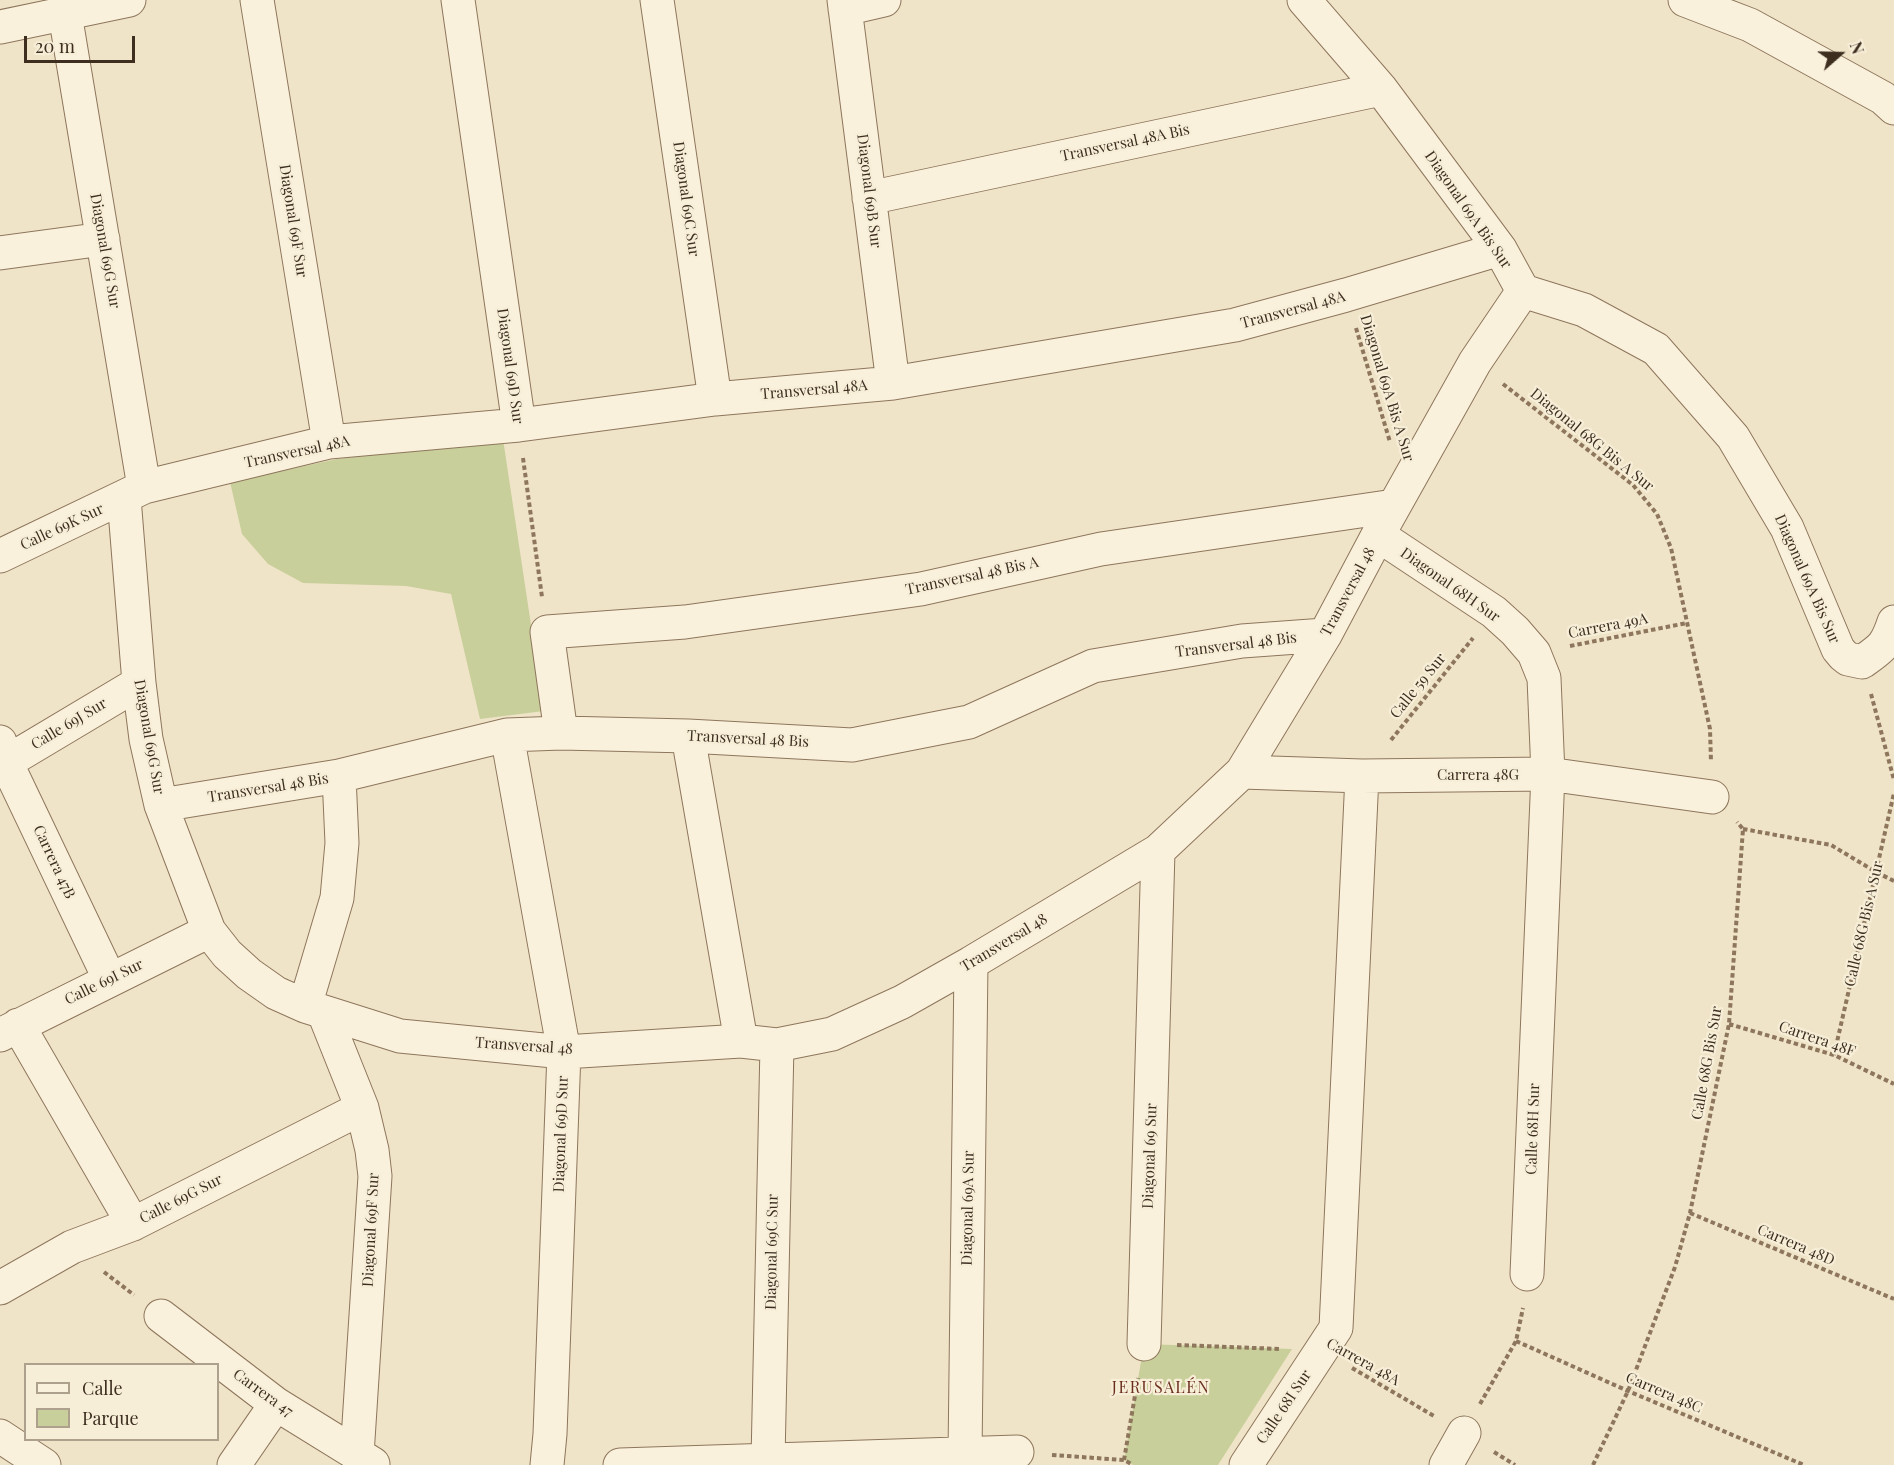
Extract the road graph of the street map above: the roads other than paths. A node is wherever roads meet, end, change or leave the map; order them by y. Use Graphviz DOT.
graph roads {
  1 [pos="129,0"];
  2 [pos="257,0"];
  3 [pos="458,0"];
  4 [pos="657,0"];
  5 [pos="884,0"];
  6 [pos="1304,0"];
  7 [pos="1685,0"];
  8 [pos="844,4"];
  9 [pos="1752,12"];
  10 [pos="65,14"];
  11 [pos="0,27"];
  12 [pos="1381,89"];
  13 [pos="1894,108"];
  14 [pos="870,198"];
  15 [pos="102,239"];
  16 [pos="1500,249"];
  17 [pos="0,253"];
  18 [pos="1523,291"];
  19 [pos="893,383"];
  20 [pos="715,399"];
  21 [pos="519,425"];
  22 [pos="329,442"];
  23 [pos="134,492"];
  24 [pos="1399,497"];
  25 [pos="1378,535"];
  26 [pos="0,556"];
  27 [pos="1894,622"];
  28 [pos="1325,635"];
  29 [pos="139,683"];
  30 [pos="561,733"];
  31 [pos="507,735"];
  32 [pos="688,736"];
  33 [pos="2,757"];
  34 [pos="1242,772"];
  35 [pos="1548,774"];
  36 [pos="339,776"];
  37 [pos="1362,776"];
  38 [pos="1712,797"];
  39 [pos="161,805"];
  40 [pos="1158,850"];
  41 [pos="209,931"];
  42 [pos="971,963"];
  43 [pos="110,980"];
  44 [pos="314,1009"];
  45 [pos="9,1030"];
  46 [pos="741,1041"];
  47 [pos="777,1045"];
  48 [pos="564,1052"];
  49 [pos="362,1108"];
  50 [pos="133,1224"];
  51 [pos="1527,1274"];
  52 [pos="0,1288"];
  53 [pos="160,1316"];
  54 [pos="1144,1344"];
  55 [pos="276,1404"];
  56 [pos="1464,1433"];
  57 [pos="0,1436"];
  58 [pos="965,1454"];
  59 [pos="1013,1459"];
  60 [pos="365,1460"];
  61 [pos="768,1460"];
  62 [pos="44,1465"];
  63 [pos="234,1465"];
  64 [pos="547,1465"];
  65 [pos="620,1465"];
  66 [pos="1246,1465"];
  67 [pos="1446,1465"];
  1 -- 10 [label="street"];
  2 -- 22 [label="street, Diagonal 69F Sur"];
  3 -- 21 [label="street, Diagonal 69D Sur"];
  4 -- 20 [label="street, Diagonal 69C Sur"];
  5 -- 8 [label="street"];
  6 -- 12 [label="street, Diagonal 69A Bis Sur"];
  7 -- 9 [label="street"];
  8 -- 14 [label="street, Diagonal 69B Sur"];
  9 -- 13 [label="street"];
  10 -- 11 [label="street"];
  10 -- 15 [label="street, Diagonal 69G Sur"];
  12 -- 14 [label="street, Transversal 48A Bis"];
  12 -- 16 [label="street, Diagonal 69A Bis Sur"];
  14 -- 19 [label="street, Diagonal 69B Sur"];
  15 -- 17 [label="street"];
  15 -- 23 [label="street, Diagonal 69G Sur"];
  16 -- 18 [label="street, Diagonal 69A Bis Sur"];
  16 -- 19 [label="street, Transversal 48A"];
  18 -- 24 [label="street, Transversal 48"];
  18 -- 27 [label="street, Diagonal 69A Bis Sur"];
  19 -- 20 [label="street, Transversal 48A"];
  20 -- 21 [label="street, Transversal 48A"];
  21 -- 22 [label="street, Transversal 48A"];
  22 -- 23 [label="street, Transversal 48A"];
  23 -- 26 [label="street, Calle 69K Sur"];
  23 -- 29 [label="street, Diagonal 69G Sur"];
  24 -- 25 [label="street, Transversal 48"];
  24 -- 30 [label="street, Transversal 48 Bis A"];
  25 -- 28 [label="street, Transversal 48"];
  25 -- 35 [label="street, Diagonal 68H Sur"];
  28 -- 32 [label="street, Transversal 48 Bis"];
  28 -- 34 [label="street, Transversal 48"];
  29 -- 33 [label="street, Calle 69J Sur"];
  29 -- 39 [label="street, Diagonal 69G Sur"];
  30 -- 31 [label="street, Transversal 48 Bis"];
  30 -- 32 [label="street, Transversal 48 Bis"];
  31 -- 36 [label="street, Transversal 48 Bis"];
  31 -- 48 [label="street, Diagonal 69D Sur"];
  32 -- 46 [label="street"];
  33 -- 43 [label="street, Carrera 47B"];
  34 -- 37 [label="street, Carrera 48G"];
  34 -- 40 [label="street, Transversal 48"];
  35 -- 37 [label="street, Carrera 48G"];
  35 -- 38 [label="street, Carrera 48G"];
  35 -- 51 [label="street, Calle 68H Sur"];
  36 -- 39 [label="street, Transversal 48 Bis"];
  36 -- 44 [label="street"];
  37 -- 66 [label="street, Calle 68I Sur"];
  39 -- 41 [label="street, Diagonal 69G Sur"];
  40 -- 42 [label="street, Transversal 48"];
  40 -- 54 [label="street, Diagonal 69 Sur"];
  41 -- 43 [label="street, Calle 69I Sur"];
  41 -- 44 [label="street, Transversal 48"];
  42 -- 47 [label="street, Transversal 48"];
  42 -- 58 [label="street, Diagonal 69A Sur"];
  43 -- 45 [label="street, Calle 69I Sur"];
  44 -- 48 [label="street, Transversal 48"];
  44 -- 49 [label="street, Diagonal 69F Sur"];
  45 -- 50 [label="street"];
  46 -- 47 [label="street, Transversal 48"];
  46 -- 48 [label="street, Transversal 48"];
  47 -- 61 [label="street, Diagonal 69C Sur"];
  48 -- 64 [label="street, Diagonal 69D Sur"];
  49 -- 50 [label="street, Calle 69G Sur"];
  49 -- 60 [label="street, Diagonal 69F Sur"];
  50 -- 52 [label="street, Calle 69G Sur"];
  53 -- 55 [label="street, Carrera 47"];
  55 -- 60 [label="street, Carrera 47"];
  55 -- 63 [label="street"];
  56 -- 67 [label="street"];
  57 -- 62 [label="street"];
  58 -- 59 [label="street"];
  58 -- 61 [label="street"];
  61 -- 65 [label="street"];
}
